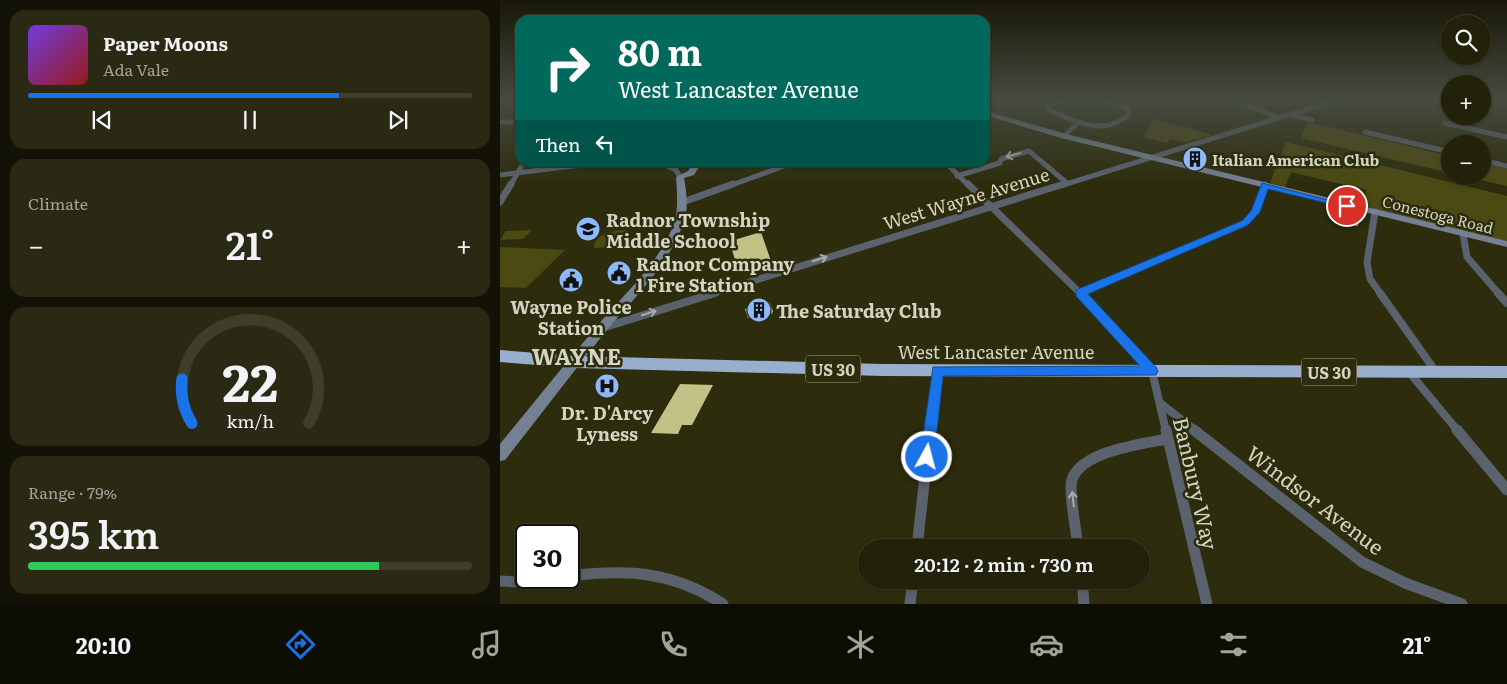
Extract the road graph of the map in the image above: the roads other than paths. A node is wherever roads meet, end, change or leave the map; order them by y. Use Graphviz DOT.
graph roads {
  1 [pos="1034,127"];
  2 [pos="1074,127"];
  3 [pos="1249,127"];
  4 [pos="1464,127"];
  5 [pos="1365,132"];
  6 [pos="1064,136"];
  7 [pos="1507,137"];
  8 [pos="1441,150"];
  9 [pos="1154,157"];
  10 [pos="1491,162"];
  11 [pos="990,166"];
  12 [pos="1507,166"];
  13 [pos="521,167"];
  14 [pos="568,167"];
  15 [pos="669,167"];
  16 [pos="695,167"];
  17 [pos="781,167"];
  18 [pos="949,167"];
  19 [pos="987,167"];
  20 [pos="517,174"];
  21 [pos="500,175"];
  22 [pos="957,176"];
  23 [pos="680,177"];
  24 [pos="1067,183"];
  25 [pos="1265,185"];
  26 [pos="500,202"];
  27 [pos="683,202"];
  28 [pos="989,207"];
  29 [pos="1375,212"];
  30 [pos="1463,234"];
  31 [pos="1507,244"];
  32 [pos="1080,293"];
  33 [pos="1507,302"];
  34 [pos="602,328"];
  35 [pos="500,356"];
  36 [pos="576,362"];
  37 [pos="937,371"];
  38 [pos="1152,371"];
  39 [pos="1409,372"];
  40 [pos="1436,372"];
  41 [pos="1507,372"];
  42 [pos="1160,403"];
  43 [pos="1167,439"];
  44 [pos="500,455"];
  45 [pos="1507,490"];
  46 [pos="918,539"];
  47 [pos="1077,539"];
  48 [pos="580,575"];
  49 [pos="500,581"];
  50 [pos="515,582"];
  51 [pos="912,589"];
  52 [pos="1083,589"];
  53 [pos="723,604"];
  54 [pos="910,604"];
  55 [pos="1084,604"];
  56 [pos="1207,604"];
  57 [pos="1462,604"];
  1 -- 6 [label="main road, Conestoga Road"];
  2 -- 6 [label="street"];
  3 -- 9 [label="street, West Wayne Avenue"];
  4 -- 7 [label="street"];
  5 -- 8 [label="street"];
  6 -- 9 [label="main road, Conestoga Road"];
  9 -- 24 [label="street, West Wayne Avenue"];
  9 -- 25 [label="main road, Conestoga Road"];
  10 -- 12 [label="street"];
  24 -- 11 [label="street, one-way"];
  13 -- 20 [label="street"];
  14 -- 20 [label="street"];
  15 -- 23 [label="street"];
  16 -- 23 [label="main road"];
  17 -- 27 [label="street"];
  18 -- 22 [label="street"];
  19 -- 22 [label="street, one-way"];
  20 -- 21 [label="street"];
  20 -- 26 [label="street"];
  22 -- 28 [label="street"];
  23 -- 27 [label="main road"];
  24 -- 28 [label="street, West Wayne Avenue"];
  25 -- 29 [label="main road, Conestoga Road"];
  25 -- 32 [label="street"];
  27 -- 34 [label="main road"];
  28 -- 32 [label="street"];
  34 -- 28 [label="street, West Wayne Avenue, one-way"];
  29 -- 30 [label="main road, Conestoga Road"];
  29 -- 40 [label="street"];
  30 -- 31 [label="main road, Conestoga Road"];
  30 -- 33 [label="street"];
  32 -- 38 [label="street"];
  34 -- 36 [label="main road"];
  35 -- 36 [label="highway, US 30"];
  36 -- 37 [label="highway, West Lancaster Avenue / US 30"];
  36 -- 44 [label="main road"];
  37 -- 38 [label="highway, West Lancaster Avenue / US 30"];
  37 -- 46 [label="street"];
  38 -- 39 [label="highway, West Lancaster Avenue / US 30"];
  38 -- 42 [label="street, Banbury Way"];
  39 -- 40 [label="highway, West Lancaster Avenue / US 30"];
  39 -- 45 [label="street"];
  40 -- 41 [label="highway, West Lancaster Avenue / US 30"];
  42 -- 43 [label="street, Banbury Way"];
  42 -- 57 [label="street, Windsor Avenue"];
  47 -- 43 [label="street, one-way"];
  43 -- 56 [label="street, Banbury Way"];
  48 -- 53 [label="street"];
  49 -- 50 [label="street"];
  51 -- 54 [label="street"];
  52 -- 55 [label="street"];
}
